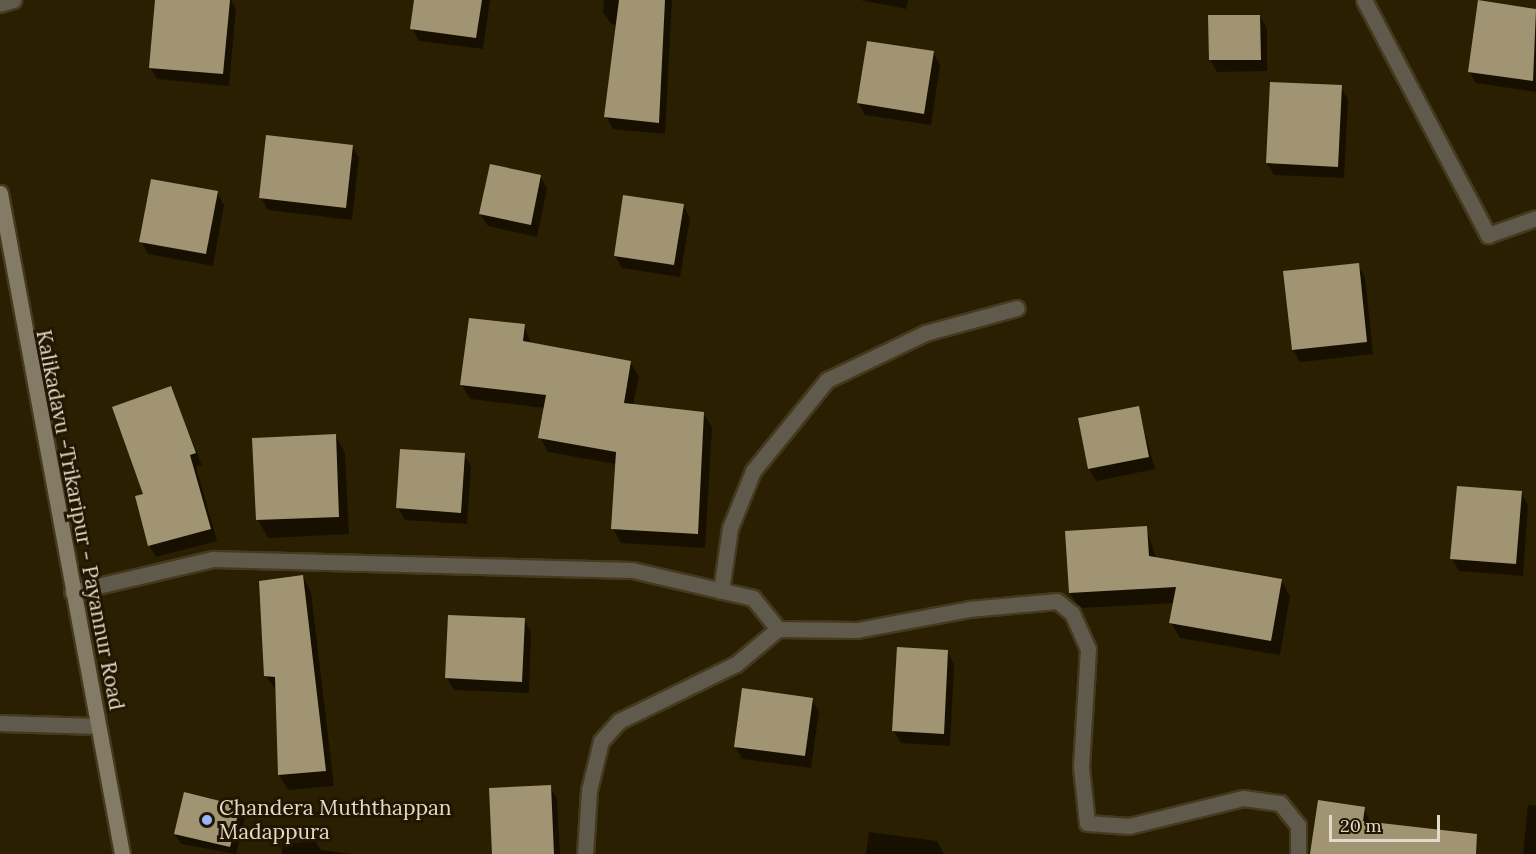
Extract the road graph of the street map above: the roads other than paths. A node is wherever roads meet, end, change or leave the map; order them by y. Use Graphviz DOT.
graph roads {
  1 [pos="13,0"];
  2 [pos="1364,0"];
  3 [pos="0,4"];
  4 [pos="0,193"];
  5 [pos="1536,218"];
  6 [pos="2,222"];
  7 [pos="1017,308"];
  8 [pos="721,591"];
  9 [pos="72,592"];
  10 [pos="778,629"];
  11 [pos="0,723"];
  12 [pos="97,726"];
  13 [pos="122,854"];
  14 [pos="585,854"];
  15 [pos="1298,854"];
  1 -- 3 [label="street"];
  2 -- 5 [label="street"];
  4 -- 6 [label="main road, Kalikadavu -Trikaripur - Payannur Road"];
  6 -- 9 [label="main road, Kalikadavu -Trikaripur - Payannur Road"];
  7 -- 8 [label="street"];
  8 -- 9 [label="street"];
  8 -- 10 [label="street"];
  9 -- 12 [label="main road, Kalikadavu -Trikaripur - Payannur Road"];
  10 -- 14 [label="street"];
  10 -- 15 [label="street"];
  11 -- 12 [label="street"];
  12 -- 13 [label="main road, Kalikadavu -Trikaripur - Payannur Road"];
}
